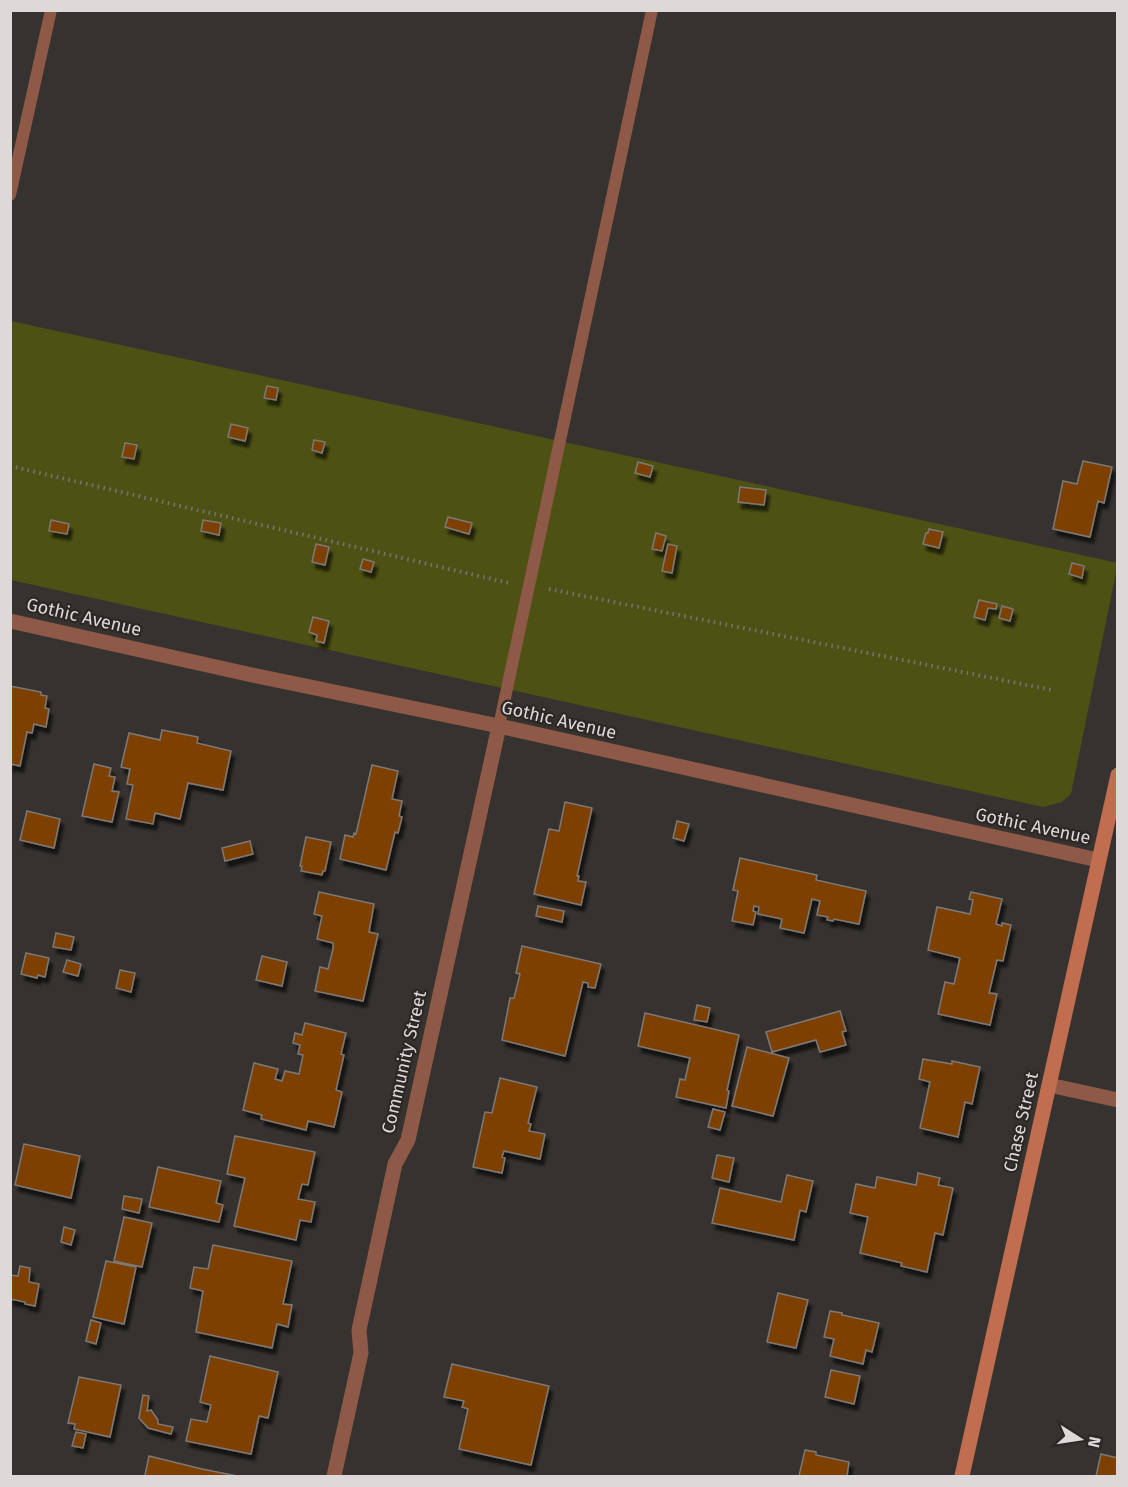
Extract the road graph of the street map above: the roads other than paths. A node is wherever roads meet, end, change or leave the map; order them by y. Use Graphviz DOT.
graph roads {
  1 [pos="51,10"];
  2 [pos="652,10"];
  3 [pos="10,195"];
  4 [pos="10,621"];
  5 [pos="499,726"];
  6 [pos="1118,775"];
  7 [pos="1098,860"];
  8 [pos="1049,1085"];
  9 [pos="1118,1100"];
  10 [pos="334,1476"];
  11 [pos="962,1476"];
  1 -- 3 [label="lane"];
  2 -- 5 [label="lane"];
  4 -- 5 [label="street, Gothic Avenue"];
  5 -- 7 [label="street, Gothic Avenue"];
  5 -- 10 [label="street, Community Street"];
  6 -- 7 [label="street, Chase Street"];
  7 -- 8 [label="street, Chase Street"];
  8 -- 9 [label="street"];
  8 -- 11 [label="street, Chase Street"];
}
